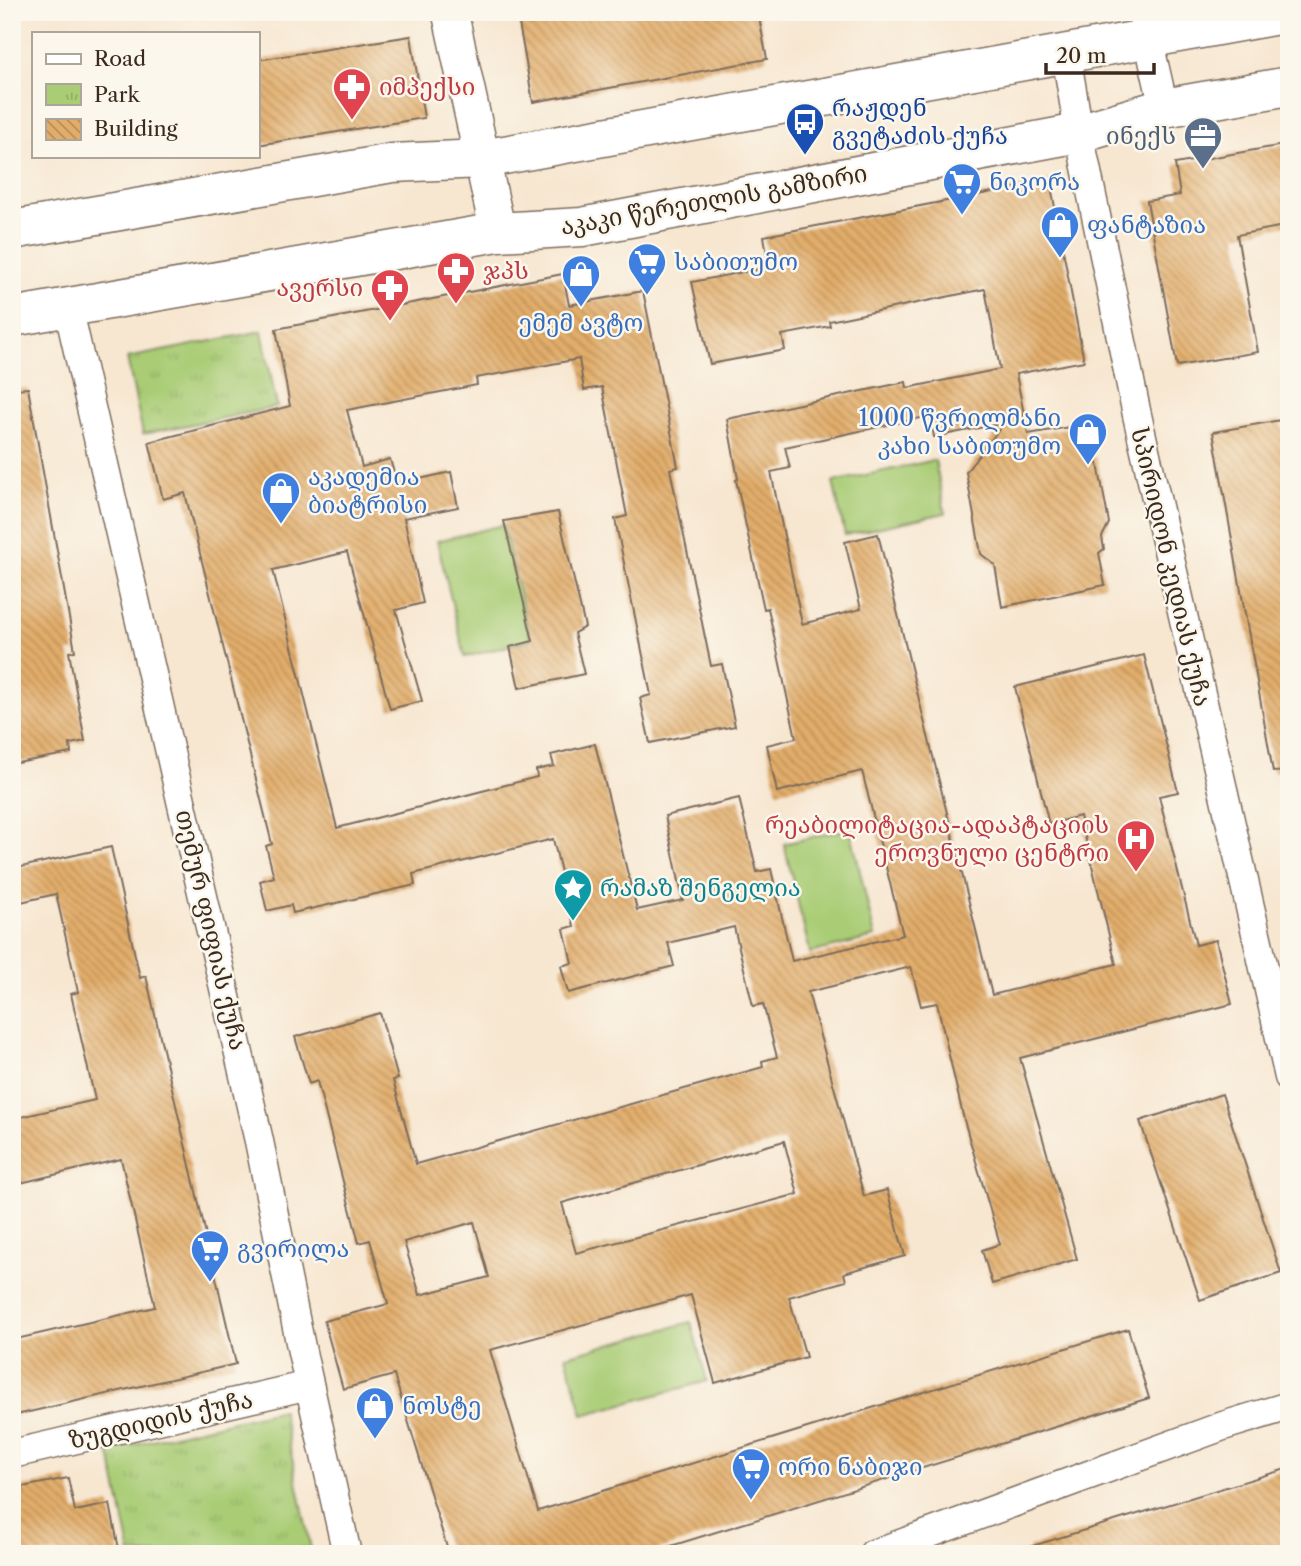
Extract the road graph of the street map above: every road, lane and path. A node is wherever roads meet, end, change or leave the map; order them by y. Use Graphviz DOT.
graph roads {
  1 [pos="450,12"];
  2 [pos="1289,13"];
  3 [pos="1145,25"];
  4 [pos="1066,54"];
  5 [pos="1289,86"];
  6 [pos="1164,108"];
  7 [pos="1079,133"];
  8 [pos="482,159"];
  9 [pos="12,230"];
  10 [pos="498,232"];
  11 [pos="68,307"];
  12 [pos="12,317"];
  13 [pos="1289,1077"];
  14 [pos="309,1385"];
  15 [pos="1289,1406"];
  16 [pos="12,1454"];
  17 [pos="347,1554"];
  18 [pos="873,1554"];
  1 -- 8 [label="street"];
  2 -- 3 [label="main road"];
  3 -- 4 [label="main road"];
  3 -- 6 [label="street"];
  4 -- 7 [label="street, სპირიდონ კედიას ქუჩა"];
  4 -- 8 [label="main road"];
  5 -- 6 [label="main road, აკაკი წერეთლის გამზირი"];
  6 -- 7 [label="main road, აკაკი წერეთლის გამზირი"];
  7 -- 10 [label="main road, აკაკი წერეთლის გამზირი"];
  7 -- 13 [label="street, სპირიდონ კედიას ქუჩა"];
  8 -- 9 [label="main road"];
  8 -- 10 [label="street"];
  10 -- 11 [label="main road, აკაკი წერეთლის გამზირი"];
  11 -- 12 [label="main road, აკაკი წერეთლის გამზირი"];
  11 -- 14 [label="street, თემურ ფიფიას ქუჩა"];
  14 -- 16 [label="street, ზუგდიდის ქუჩა"];
  14 -- 17 [label="street, თემურ ფიფიას ქუჩა"];
  15 -- 18 [label="street"];
}
